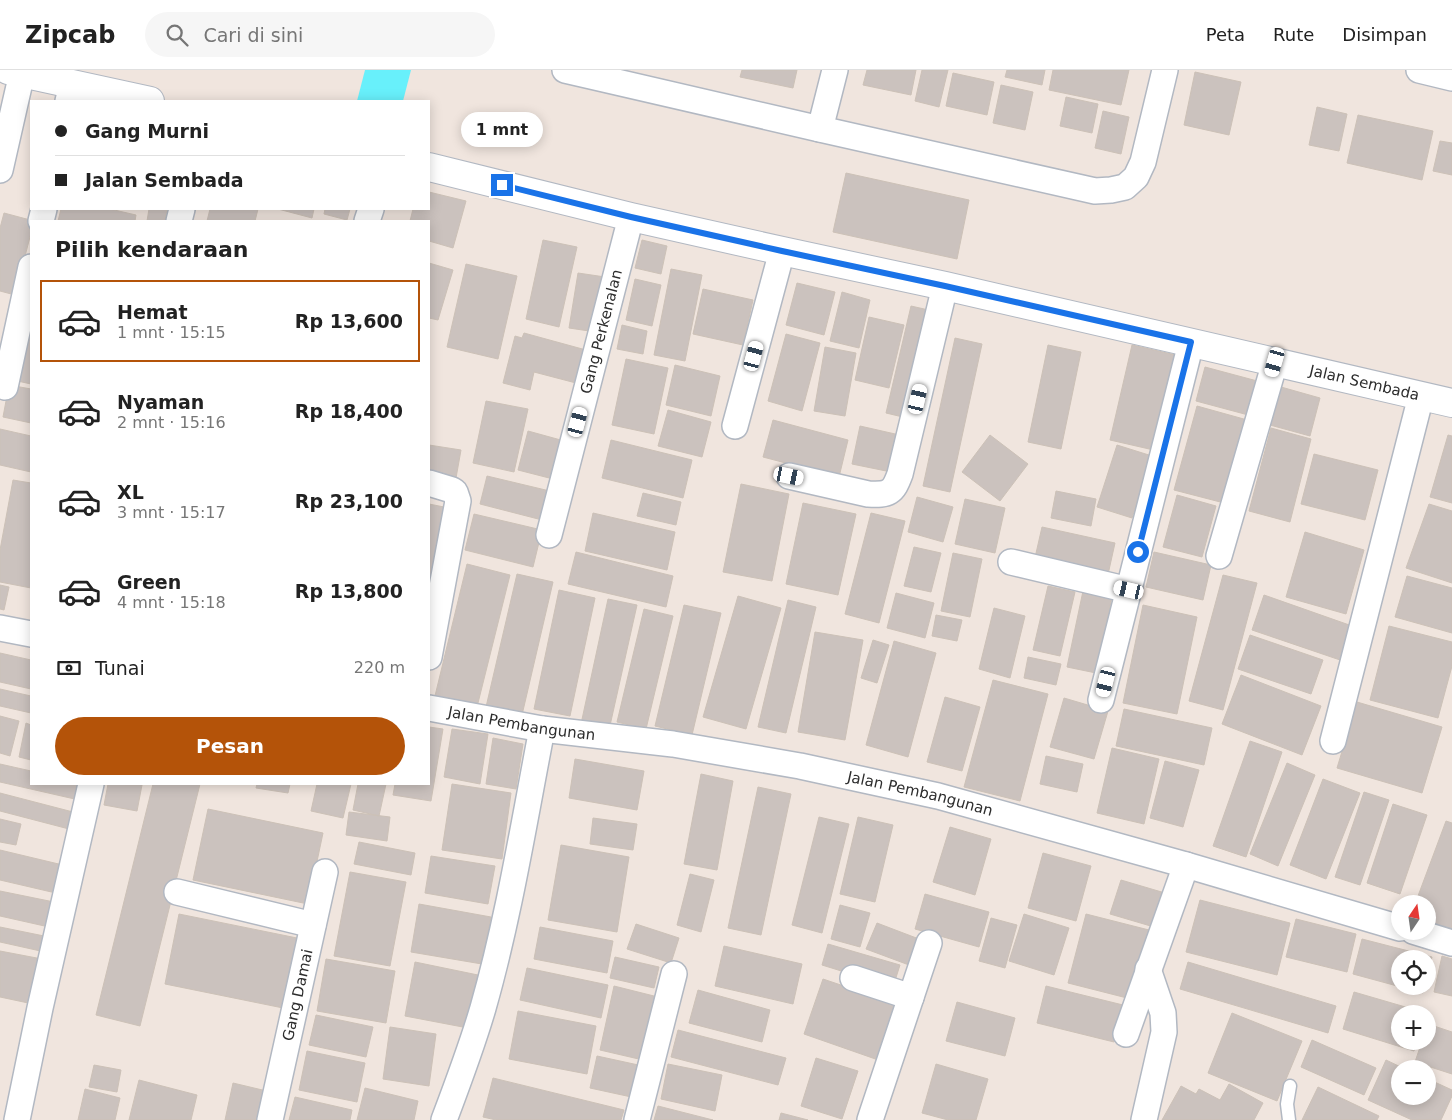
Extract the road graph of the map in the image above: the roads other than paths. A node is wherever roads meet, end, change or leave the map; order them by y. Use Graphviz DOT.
graph roads {
  1 [pos="565,70"];
  2 [pos="835,70"];
  3 [pos="1165,70"];
  4 [pos="1419,70"];
  5 [pos="15,72"];
  6 [pos="1452,78"];
  7 [pos="70,93"];
  8 [pos="140,100"];
  9 [pos="820,129"];
  10 [pos="430,167"];
  11 [pos="0,170"];
  12 [pos="631,217"];
  13 [pos="782,251"];
  14 [pos="30,272"];
  15 [pos="945,286"];
  16 [pos="1191,342"];
  17 [pos="1275,362"];
  18 [pos="5,387"];
  19 [pos="1422,396"];
  20 [pos="1452,403"];
  21 [pos="735,426"];
  22 [pos="789,476"];
  23 [pos="430,483"];
  24 [pos="550,535"];
  25 [pos="1219,556"];
  26 [pos="1011,562"];
  27 [pos="1129,590"];
  28 [pos="0,628"];
  29 [pos="30,634"];
  30 [pos="430,653"];
  31 [pos="1101,700"];
  32 [pos="430,708"];
  33 [pos="542,729"];
  34 [pos="1333,741"];
  35 [pos="91,785"];
  36 [pos="1186,865"];
  37 [pos="325,872"];
  38 [pos="177,892"];
  39 [pos="1391,925"];
  40 [pos="313,926"];
  41 [pos="1436,938"];
  42 [pos="929,943"];
  43 [pos="1452,943"];
  44 [pos="1148,969"];
  45 [pos="674,974"];
  46 [pos="853,978"];
  47 [pos="911,997"];
  48 [pos="1126,1034"];
  49 [pos="1290,1086"];
  50 [pos="17,1120"];
  51 [pos="270,1120"];
  52 [pos="444,1120"];
  53 [pos="637,1120"];
  54 [pos="870,1120"];
  55 [pos="1144,1120"];
  56 [pos="1289,1120"];
  1 -- 9 [label="street"];
  2 -- 9 [label="street"];
  3 -- 9 [label="street"];
  4 -- 6 [label="street"];
  5 -- 7 [label="street"];
  5 -- 11 [label="street"];
  7 -- 8 [label="street"];
  10 -- 12 [label="street, Jalan Sembada"];
  12 -- 13 [label="street, Jalan Sembada"];
  12 -- 24 [label="street, Gang Perkenalan"];
  13 -- 15 [label="street, Jalan Sembada"];
  13 -- 21 [label="street"];
  14 -- 18 [label="street"];
  15 -- 16 [label="street, Jalan Sembada"];
  15 -- 22 [label="street"];
  16 -- 17 [label="street, Jalan Sembada"];
  16 -- 27 [label="street"];
  17 -- 19 [label="street, Jalan Sembada"];
  17 -- 25 [label="street"];
  19 -- 20 [label="street, Jalan Sembada"];
  19 -- 34 [label="street"];
  23 -- 30 [label="street"];
  26 -- 27 [label="street"];
  27 -- 31 [label="street"];
  28 -- 29 [label="street"];
  32 -- 33 [label="street, Jalan Pembangunan"];
  33 -- 36 [label="street, Jalan Pembangunan"];
  33 -- 52 [label="street"];
  35 -- 50 [label="street"];
  36 -- 39 [label="street, Jalan Pembangunan"];
  36 -- 44 [label="street"];
  37 -- 40 [label="street, Gang Damai"];
  38 -- 40 [label="street"];
  40 -- 51 [label="street, Gang Damai"];
  41 -- 43 [label="street"];
  42 -- 47 [label="street"];
  44 -- 48 [label="street"];
  44 -- 55 [label="street"];
  45 -- 53 [label="street"];
  46 -- 47 [label="street"];
  47 -- 54 [label="street"];
  49 -- 56 [label="lane"];
}
